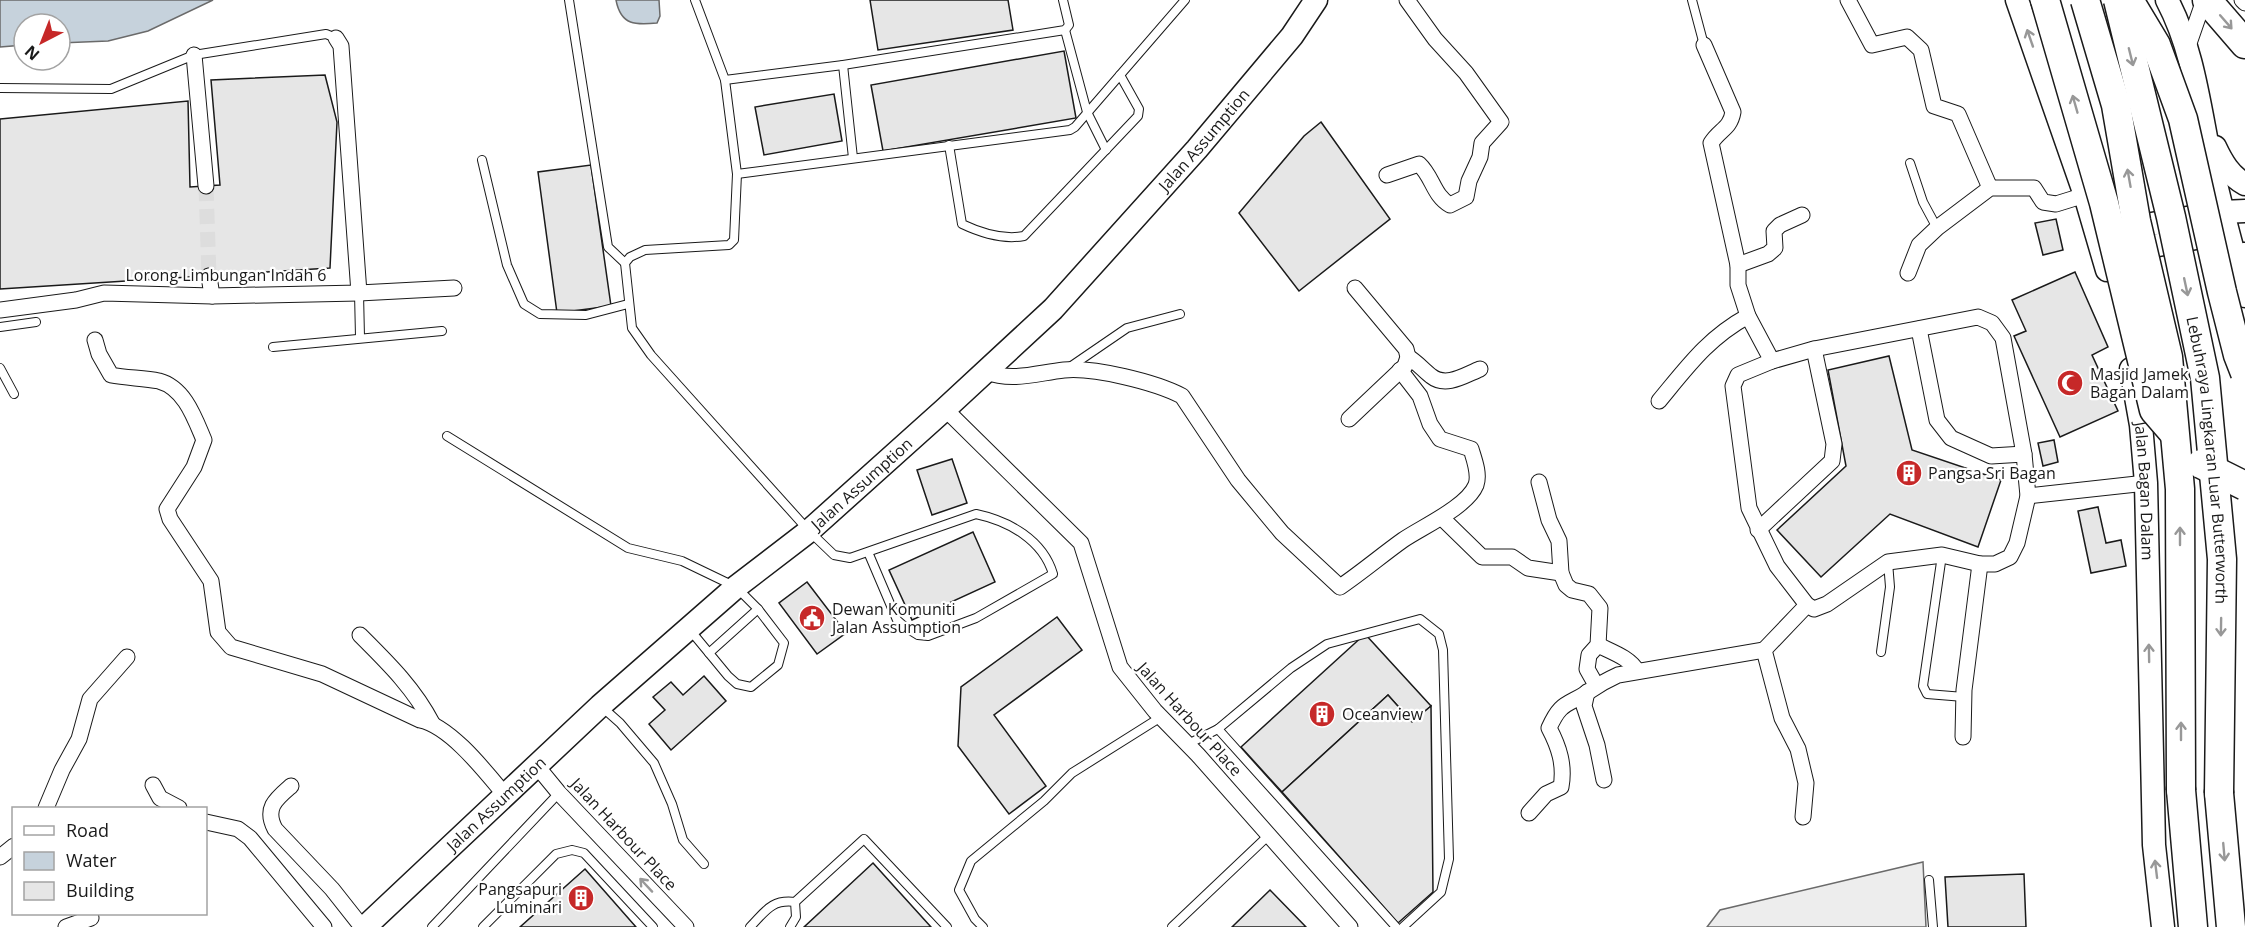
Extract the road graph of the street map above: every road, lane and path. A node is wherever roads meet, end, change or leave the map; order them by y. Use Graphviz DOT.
graph roads {
  1 [pos="569,0"];
  2 [pos="695,0"];
  3 [pos="1063,0"];
  4 [pos="1185,0"];
  5 [pos="1316,0"];
  6 [pos="1407,0"];
  7 [pos="1692,0"];
  8 [pos="1848,0"];
  9 [pos="2017,0"];
  10 [pos="2045,0"];
  11 [pos="2085,0"];
  12 [pos="2118,0"];
  13 [pos="2129,0"];
  14 [pos="2167,0"];
  15 [pos="2205,0"];
  16 [pos="1065,30"];
  17 [pos="336,38"];
  18 [pos="2245,44"];
  19 [pos="1704,45"];
  20 [pos="2187,49"];
  21 [pos="194,55"];
  22 [pos="843,65"];
  23 [pos="1120,75"];
  24 [pos="725,80"];
  25 [pos="0,88"];
  26 [pos="1087,112"];
  27 [pos="2202,118"];
  28 [pos="949,145"];
  29 [pos="1106,150"];
  30 [pos="853,158"];
  31 [pos="482,160"];
  32 [pos="1910,163"];
  33 [pos="736,174"];
  34 [pos="1387,175"];
  35 [pos="2245,184"];
  36 [pos="206,186"];
  37 [pos="1990,188"];
  38 [pos="2088,203"];
  39 [pos="2216,206"];
  40 [pos="2245,211"];
  41 [pos="1802,215"];
  42 [pos="1937,228"];
  43 [pos="2238,256"];
  44 [pos="625,263"];
  45 [pos="2105,264"];
  46 [pos="1738,265"];
  47 [pos="1908,273"];
  48 [pos="209,276"];
  49 [pos="454,288"];
  50 [pos="1355,288"];
  51 [pos="359,293"];
  52 [pos="212,296"];
  53 [pos="2245,296"];
  54 [pos="628,304"];
  55 [pos="0,310"];
  56 [pos="1180,314"];
  57 [pos="1748,316"];
  58 [pos="36,322"];
  59 [pos="0,327"];
  60 [pos="1919,329"];
  61 [pos="442,331"];
  62 [pos="360,337"];
  63 [pos="95,340"];
  64 [pos="273,347"];
  65 [pos="1814,349"];
  66 [pos="1772,361"];
  67 [pos="1404,364"];
  68 [pos="0,368"];
  69 [pos="1480,369"];
  70 [pos="1066,370"];
  71 [pos="986,372"];
  72 [pos="2245,373"];
  73 [pos="14,394"];
  74 [pos="1659,401"];
  75 [pos="945,409"];
  76 [pos="1349,419"];
  77 [pos="447,436"];
  78 [pos="2024,454"];
  79 [pos="1539,482"];
  80 [pos="2146,483"];
  81 [pos="2245,486"];
  82 [pos="2028,496"];
  83 [pos="1442,518"];
  84 [pos="1758,530"];
  85 [pos="809,531"];
  86 [pos="868,552"];
  87 [pos="1942,555"];
  88 [pos="1888,562"];
  89 [pos="1980,564"];
  90 [pos="1561,573"];
  91 [pos="736,588"];
  92 [pos="1807,605"];
  93 [pos="758,609"];
  94 [pos="689,628"];
  95 [pos="360,634"];
  96 [pos="1598,645"];
  97 [pos="1764,650"];
  98 [pos="1881,652"];
  99 [pos="709,653"];
  100 [pos="127,657"];
  101 [pos="1637,671"];
  102 [pos="1592,688"];
  103 [pos="1965,697"];
  104 [pos="600,706"];
  105 [pos="1161,717"];
  106 [pos="432,723"];
  107 [pos="1218,729"];
  108 [pos="1963,737"];
  109 [pos="1187,744"];
  110 [pos="536,765"];
  111 [pos="1604,780"];
  112 [pos="153,785"];
  113 [pos="291,786"];
  114 [pos="559,793"];
  115 [pos="505,795"];
  116 [pos="46,807"];
  117 [pos="177,807"];
  118 [pos="1529,813"];
  119 [pos="1803,818"];
  120 [pos="207,822"];
  121 [pos="1269,835"];
  122 [pos="12,848"];
  123 [pos="0,857"];
  124 [pos="704,864"];
  125 [pos="1929,880"];
  126 [pos="795,902"];
  127 [pos="91,918"];
  128 [pos="66,927"];
  129 [pos="324,927"];
  130 [pos="364,927"];
  131 [pos="432,927"];
  132 [pos="483,927"];
  133 [pos="653,927"];
  134 [pos="686,927"];
  135 [pos="750,927"];
  136 [pos="790,927"];
  137 [pos="947,927"];
  138 [pos="983,927"];
  139 [pos="1172,927"];
  140 [pos="1350,927"];
  141 [pos="1396,927"];
  142 [pos="1403,927"];
  143 [pos="1933,927"];
  144 [pos="2163,927"];
  145 [pos="2193,927"];
  146 [pos="2231,927"];
  1 -- 44 [label="lane"];
  2 -- 24 [label="lane"];
  3 -- 16 [label="lane"];
  4 -- 23 [label="lane"];
  5 -- 71 [label="street, Jalan Assumption"];
  6 -- 34 [label="street"];
  7 -- 19 [label="lane"];
  8 -- 37 [label="street"];
  38 -- 9 [label="street, Jalan Bagan Dalam, one-way"];
  81 -- 10 [label="highway, one-way, bridge"];
  145 -- 11 [label="highway, Lebuhraya Lingkaran Luar Butterworth, one-way, bridge"];
  12 -- 146 [label="highway, Lebuhraya Lingkaran Luar Butterworth, one-way, bridge"];
  13 -- 72 [label="highway, bridge"];
  14 -- 20 [label="street"];
  15 -- 18 [label="highway, one-way"];
  15 -- 20 [label="street"];
  16 -- 22 [label="lane"];
  16 -- 26 [label="lane"];
  17 -- 21 [label="lane"];
  17 -- 51 [label="street"];
  19 -- 46 [label="street"];
  20 -- 27 [label="street"];
  21 -- 25 [label="lane"];
  21 -- 36 [label="street"];
  22 -- 24 [label="lane"];
  22 -- 30 [label="lane"];
  23 -- 26 [label="lane"];
  23 -- 29 [label="lane"];
  24 -- 33 [label="lane"];
  26 -- 28 [label="lane"];
  26 -- 29 [label="lane"];
  27 -- 35 [label="street"];
  27 -- 39 [label="street"];
  28 -- 29 [label="lane"];
  28 -- 30 [label="lane"];
  30 -- 33 [label="lane"];
  31 -- 54 [label="lane"];
  32 -- 42 [label="lane"];
  33 -- 44 [label="lane"];
  37 -- 38 [label="street"];
  37 -- 42 [label="street"];
  38 -- 39 [label="street"];
  38 -- 45 [label="street, Jalan Bagan Dalam"];
  39 -- 40 [label="street"];
  39 -- 43 [label="street"];
  41 -- 46 [label="street"];
  42 -- 47 [label="street"];
  43 -- 45 [label="street"];
  43 -- 53 [label="street"];
  44 -- 54 [label="lane"];
  45 -- 80 [label="street, Jalan Bagan Dalam"];
  46 -- 57 [label="street"];
  48 -- 52 [label="street"];
  49 -- 51 [label="street, Lorong Limbungan Indah 6"];
  50 -- 67 [label="street"];
  51 -- 52 [label="street, Lorong Limbungan Indah 6"];
  51 -- 62 [label="lane"];
  52 -- 55 [label="street, Lorong Limbungan Indah 6"];
  54 -- 85 [label="lane"];
  56 -- 70 [label="lane"];
  57 -- 66 [label="street"];
  57 -- 74 [label="street"];
  58 -- 59 [label="lane"];
  60 -- 65 [label="street"];
  60 -- 78 [label="street"];
  60 -- 78 [label="street"];
  61 -- 62 [label="lane"];
  62 -- 64 [label="lane"];
  63 -- 106 [label="street"];
  65 -- 66 [label="street"];
  65 -- 84 [label="street"];
  66 -- 84 [label="street"];
  67 -- 69 [label="street"];
  67 -- 76 [label="street"];
  67 -- 83 [label="street"];
  68 -- 73 [label="lane"];
  70 -- 71 [label="street"];
  70 -- 83 [label="street"];
  71 -- 75 [label="street, Jalan Assumption"];
  75 -- 85 [label="street, Jalan Assumption"];
  75 -- 105 [label="street, Jalan Harbour Place"];
  77 -- 91 [label="lane"];
  78 -- 82 [label="street"];
  79 -- 90 [label="street"];
  80 -- 82 [label="street"];
  144 -- 80 [label="street, Jalan Bagan Dalam, one-way"];
  82 -- 89 [label="street"];
  83 -- 90 [label="street"];
  84 -- 92 [label="street"];
  85 -- 86 [label="lane"];
  85 -- 91 [label="street, Jalan Assumption"];
  86 -- 86 [label="lane"];
  87 -- 88 [label="street"];
  87 -- 89 [label="street"];
  87 -- 103 [label="lane"];
  88 -- 92 [label="street"];
  88 -- 98 [label="lane"];
  89 -- 103 [label="street"];
  90 -- 96 [label="street"];
  91 -- 93 [label="lane"];
  91 -- 94 [label="street, Jalan Assumption"];
  92 -- 97 [label="street"];
  93 -- 99 [label="lane"];
  93 -- 99 [label="lane"];
  94 -- 99 [label="lane"];
  94 -- 104 [label="street, Jalan Assumption"];
  95 -- 106 [label="street"];
  96 -- 101 [label="street"];
  96 -- 102 [label="street"];
  97 -- 101 [label="street"];
  97 -- 119 [label="street"];
  100 -- 116 [label="street"];
  101 -- 102 [label="street"];
  102 -- 111 [label="street"];
  102 -- 118 [label="street"];
  103 -- 108 [label="street"];
  104 -- 110 [label="street, Jalan Assumption"];
  104 -- 124 [label="lane"];
  105 -- 109 [label="street, Jalan Harbour Place"];
  105 -- 138 [label="lane"];
  106 -- 115 [label="street"];
  107 -- 109 [label="lane"];
  107 -- 141 [label="lane"];
  107 -- 142 [label="lane"];
  109 -- 121 [label="street, Jalan Harbour Place"];
  110 -- 114 [label="street, Jalan Harbour Place"];
  110 -- 115 [label="street, Jalan Assumption"];
  112 -- 117 [label="street"];
  113 -- 130 [label="street"];
  114 -- 131 [label="lane"];
  134 -- 114 [label="street, Jalan Harbour Place, one-way"];
  115 -- 130 [label="street, Jalan Assumption"];
  120 -- 129 [label="street"];
  121 -- 139 [label="lane"];
  121 -- 140 [label="street, Jalan Harbour Place"];
  122 -- 123 [label="street"];
  125 -- 143 [label="lane"];
  126 -- 135 [label="lane"];
  126 -- 136 [label="lane"];
  126 -- 137 [label="lane"];
  127 -- 128 [label="street"];
  132 -- 133 [label="lane"];
}
